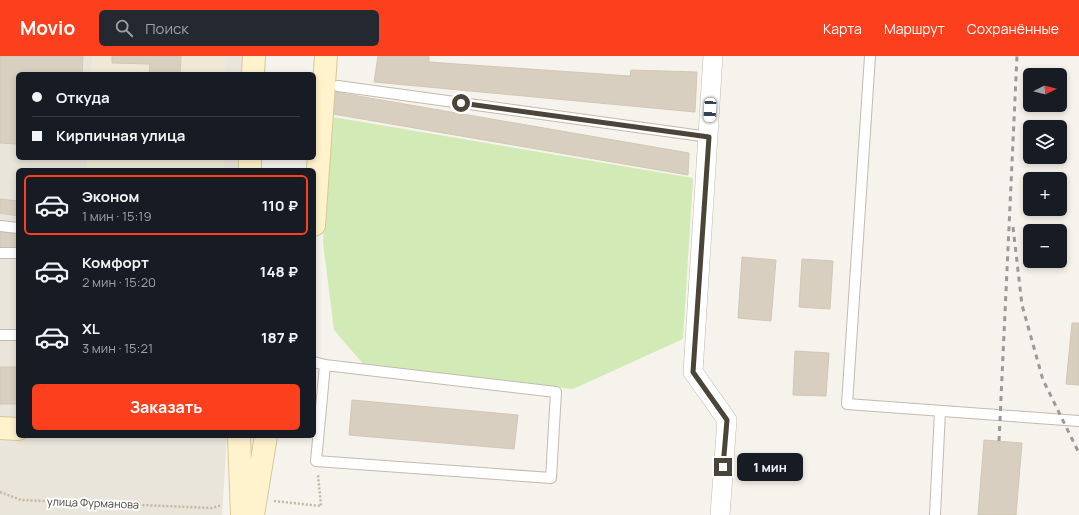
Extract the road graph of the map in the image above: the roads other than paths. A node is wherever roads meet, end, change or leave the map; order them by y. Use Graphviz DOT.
graph roads {
  1 [pos="254,56"];
  2 [pos="326,56"];
  3 [pos="713,56"];
  4 [pos="870,56"];
  5 [pos="253,72"];
  6 [pos="338,86"];
  7 [pos="709,137"];
  8 [pos="316,197"];
  9 [pos="0,226"];
  10 [pos="16,228"];
  11 [pos="0,253"];
  12 [pos="16,253"];
  13 [pos="0,335"];
  14 [pos="16,335"];
  15 [pos="316,363"];
  16 [pos="325,366"];
  17 [pos="940,411"];
  18 [pos="1079,421"];
  19 [pos="0,428"];
  20 [pos="16,428"];
  21 [pos="239,438"];
  22 [pos="266,438"];
  23 [pos="248,508"];
  24 [pos="720,515"];
  25 [pos="935,515"];
  1 -- 5 [label="main road"];
  2 -- 8 [label="main road"];
  3 -- 7 [label="street"];
  4 -- 17 [label="lane"];
  6 -- 7 [label="lane"];
  7 -- 24 [label="street"];
  9 -- 10 [label="lane"];
  11 -- 12 [label="lane"];
  13 -- 14 [label="lane"];
  15 -- 16 [label="lane"];
  16 -- 16 [label="lane"];
  17 -- 18 [label="lane"];
  17 -- 25 [label="lane"];
  19 -- 20 [label="main road"];
  21 -- 23 [label="main road"];
  22 -- 23 [label="main road"];
}
